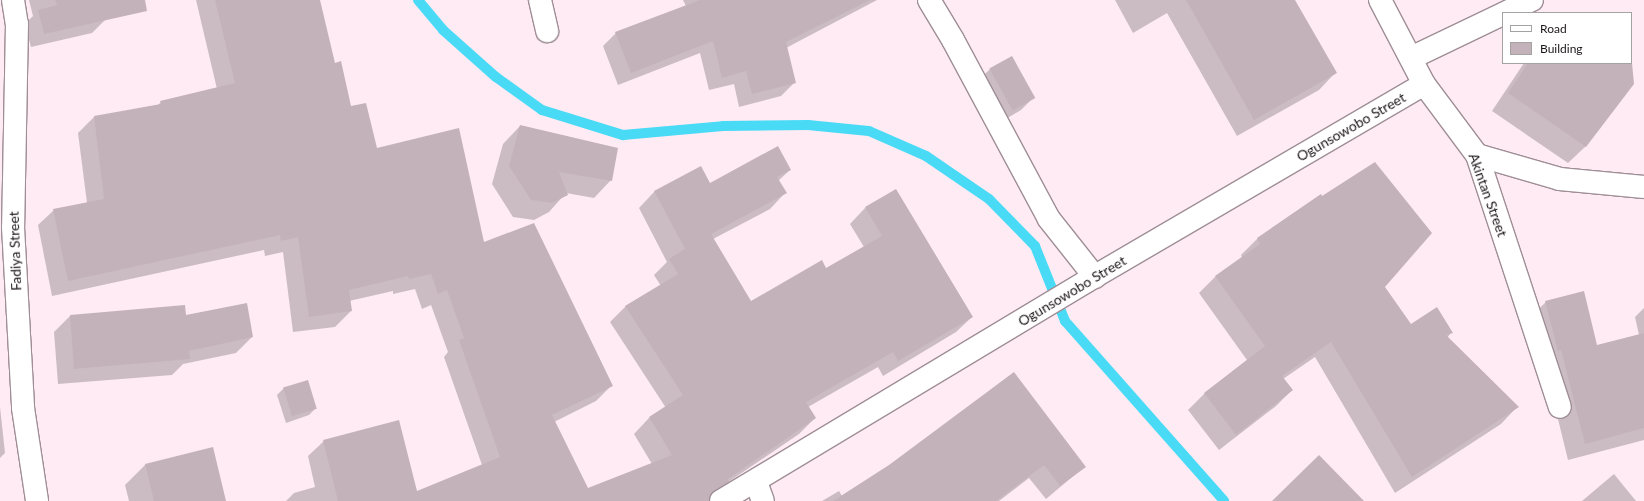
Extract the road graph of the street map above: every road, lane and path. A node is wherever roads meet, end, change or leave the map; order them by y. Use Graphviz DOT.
graph roads {
  1 [pos="13,0"];
  2 [pos="540,0"];
  3 [pos="929,0"];
  4 [pos="1380,0"];
  5 [pos="1532,0"];
  6 [pos="1506,12"];
  7 [pos="1502,14"];
  8 [pos="547,31"];
  9 [pos="1411,58"];
  10 [pos="1424,84"];
  11 [pos="1477,155"];
  12 [pos="1644,187"];
  13 [pos="1091,279"];
  14 [pos="1560,407"];
  15 [pos="759,491"];
  16 [pos="36,501"];
  17 [pos="721,501"];
  1 -- 16 [label="street, Fadiya Street"];
  2 -- 8 [label="street"];
  3 -- 13 [label="street"];
  4 -- 9 [label="street, Akintan Street"];
  5 -- 6 [label="street"];
  7 -- 9 [label="street"];
  9 -- 10 [label="street, Akintan Street"];
  10 -- 11 [label="street, Akintan Street"];
  10 -- 13 [label="street, Ogunsowobo Street"];
  11 -- 12 [label="street"];
  11 -- 14 [label="street, Akintan Street"];
  13 -- 15 [label="street, Ogunsowobo Street"];
  15 -- 17 [label="street, Ogunsowobo Street"];
}
